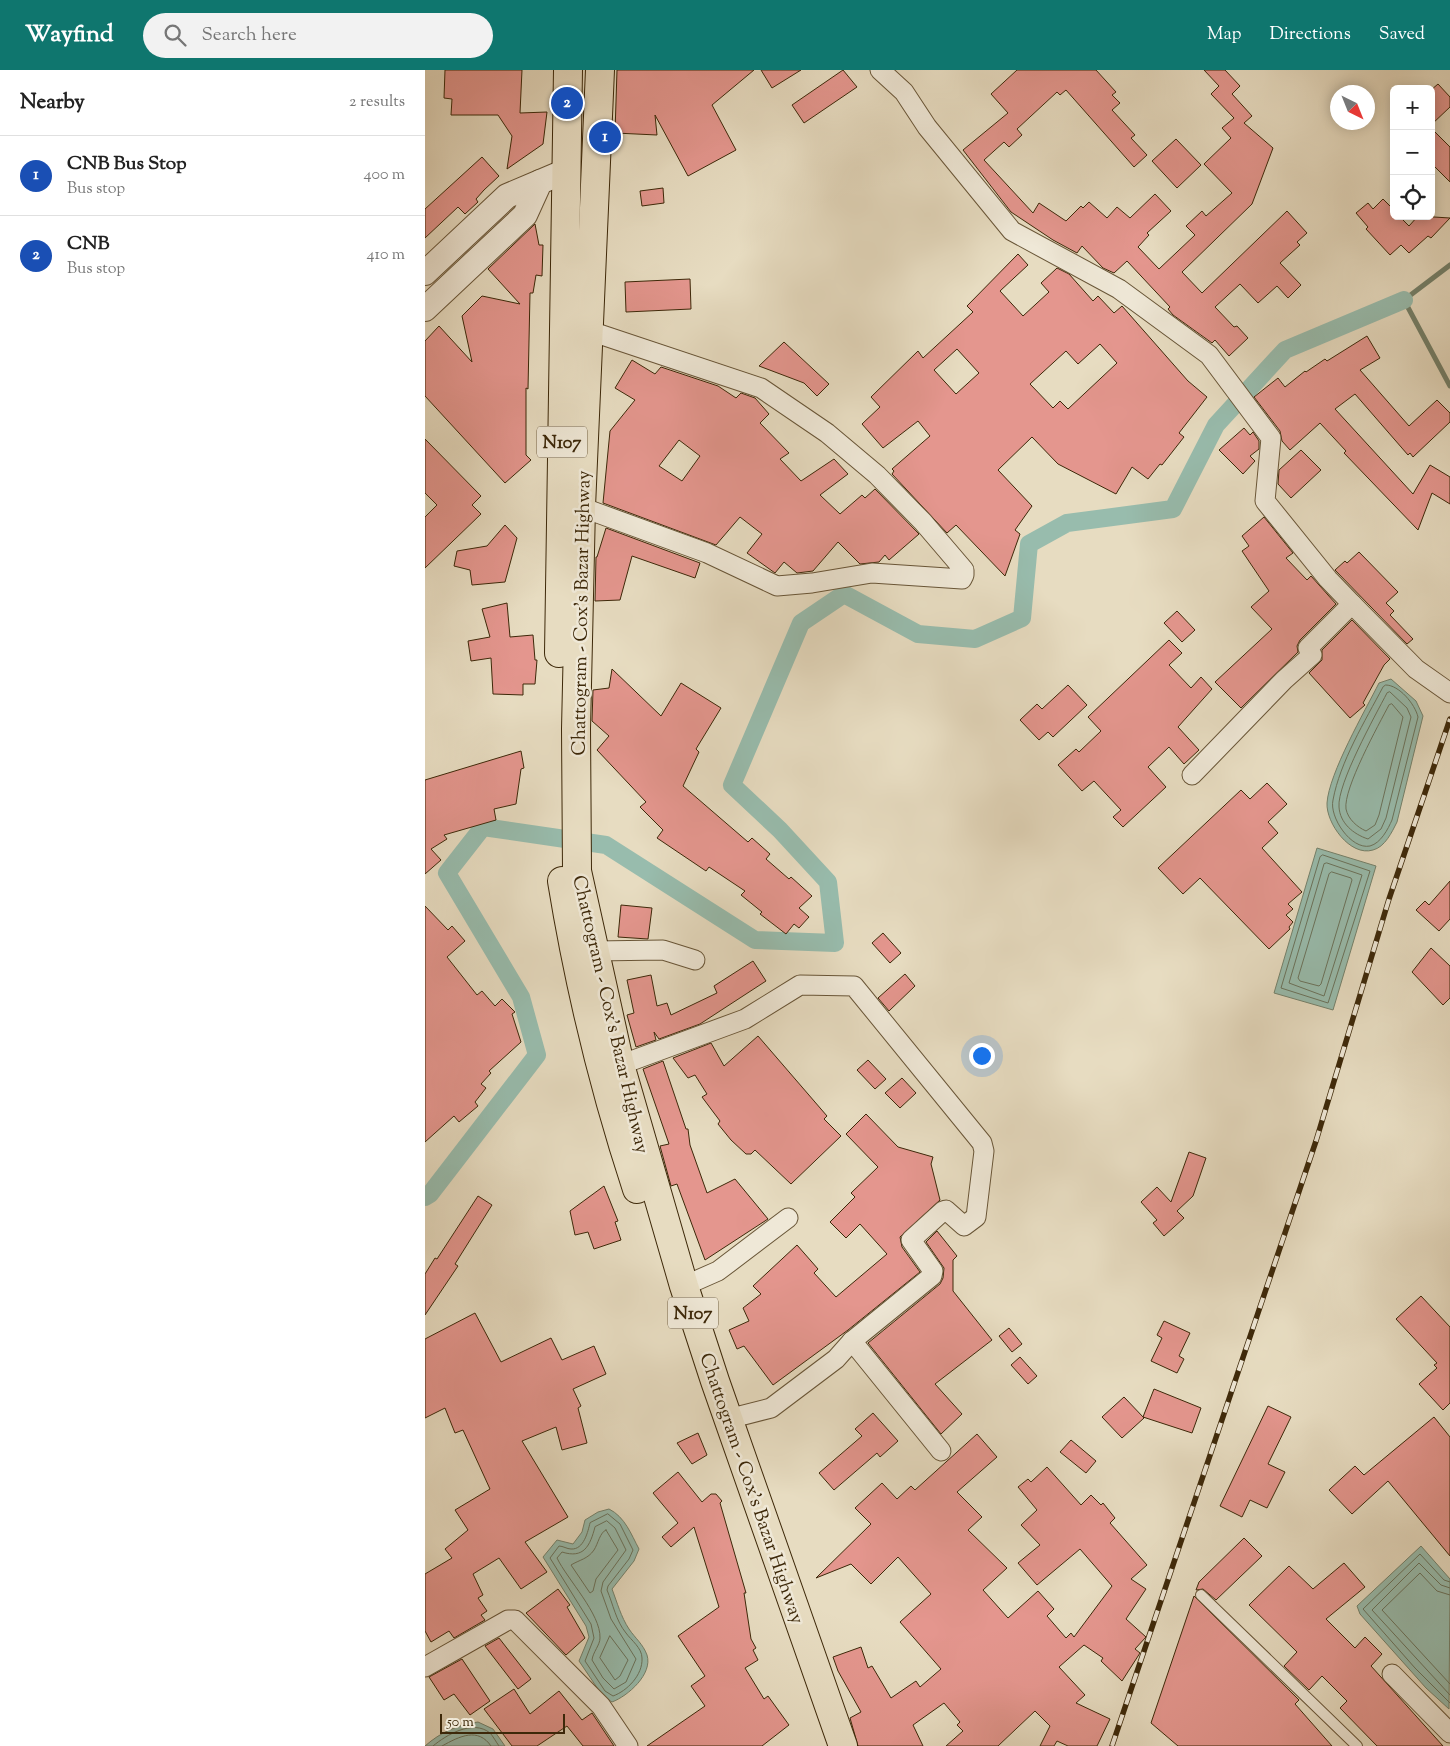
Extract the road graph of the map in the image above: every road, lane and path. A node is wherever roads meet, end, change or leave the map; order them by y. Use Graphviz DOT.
graph roads {
  1 [pos="568,70"];
  2 [pos="600,70"];
  3 [pos="880,70"];
  4 [pos="566,171"];
  5 [pos="540,182"];
  6 [pos="425,273"];
  7 [pos="425,309"];
  8 [pos="589,331"];
  9 [pos="581,507"];
  10 [pos="1352,604"];
  11 [pos="1450,693"];
  12 [pos="1192,775"];
  13 [pos="568,813"];
  14 [pos="569,873"];
  15 [pos="595,951"];
  16 [pos="695,960"];
  17 [pos="620,1065"];
  18 [pos="788,1218"];
  19 [pos="684,1286"];
  20 [pos="851,1341"];
  21 [pos="728,1419"];
  22 [pos="941,1451"];
  23 [pos="1201,1595"];
  24 [pos="425,1667"];
  25 [pos="1392,1674"];
  26 [pos="1450,1733"];
  27 [pos="627,1746"];
  28 [pos="826,1746"];
  29 [pos="843,1746"];
  30 [pos="1357,1746"];
  1 -- 4 [label="highway, N107"];
  2 -- 8 [label="highway, Chattogram - Cox's Bazar Highway / N107"];
  3 -- 10 [label="street"];
  4 -- 5 [label="street"];
  4 -- 13 [label="highway, N107"];
  5 -- 6 [label="street"];
  5 -- 7 [label="street"];
  8 -- 9 [label="highway, Chattogram - Cox's Bazar Highway / N107"];
  8 -- 9 [label="street"];
  9 -- 13 [label="highway, Chattogram - Cox's Bazar Highway / N107"];
  10 -- 11 [label="street"];
  10 -- 12 [label="street"];
  13 -- 14 [label="highway, N107"];
  14 -- 15 [label="highway, Chattogram - Cox's Bazar Highway / N107"];
  14 -- 28 [label="highway, N107"];
  15 -- 16 [label="street"];
  15 -- 17 [label="highway, Chattogram - Cox's Bazar Highway / N107"];
  17 -- 19 [label="highway, Chattogram - Cox's Bazar Highway / N107"];
  17 -- 20 [label="street"];
  18 -- 19 [label="street"];
  19 -- 21 [label="highway, Chattogram - Cox's Bazar Highway / N107"];
  20 -- 21 [label="street"];
  20 -- 22 [label="street"];
  21 -- 29 [label="highway, Chattogram - Cox's Bazar Highway / N107"];
  23 -- 30 [label="lane"];
  24 -- 27 [label="street"];
  25 -- 26 [label="street"];
}
